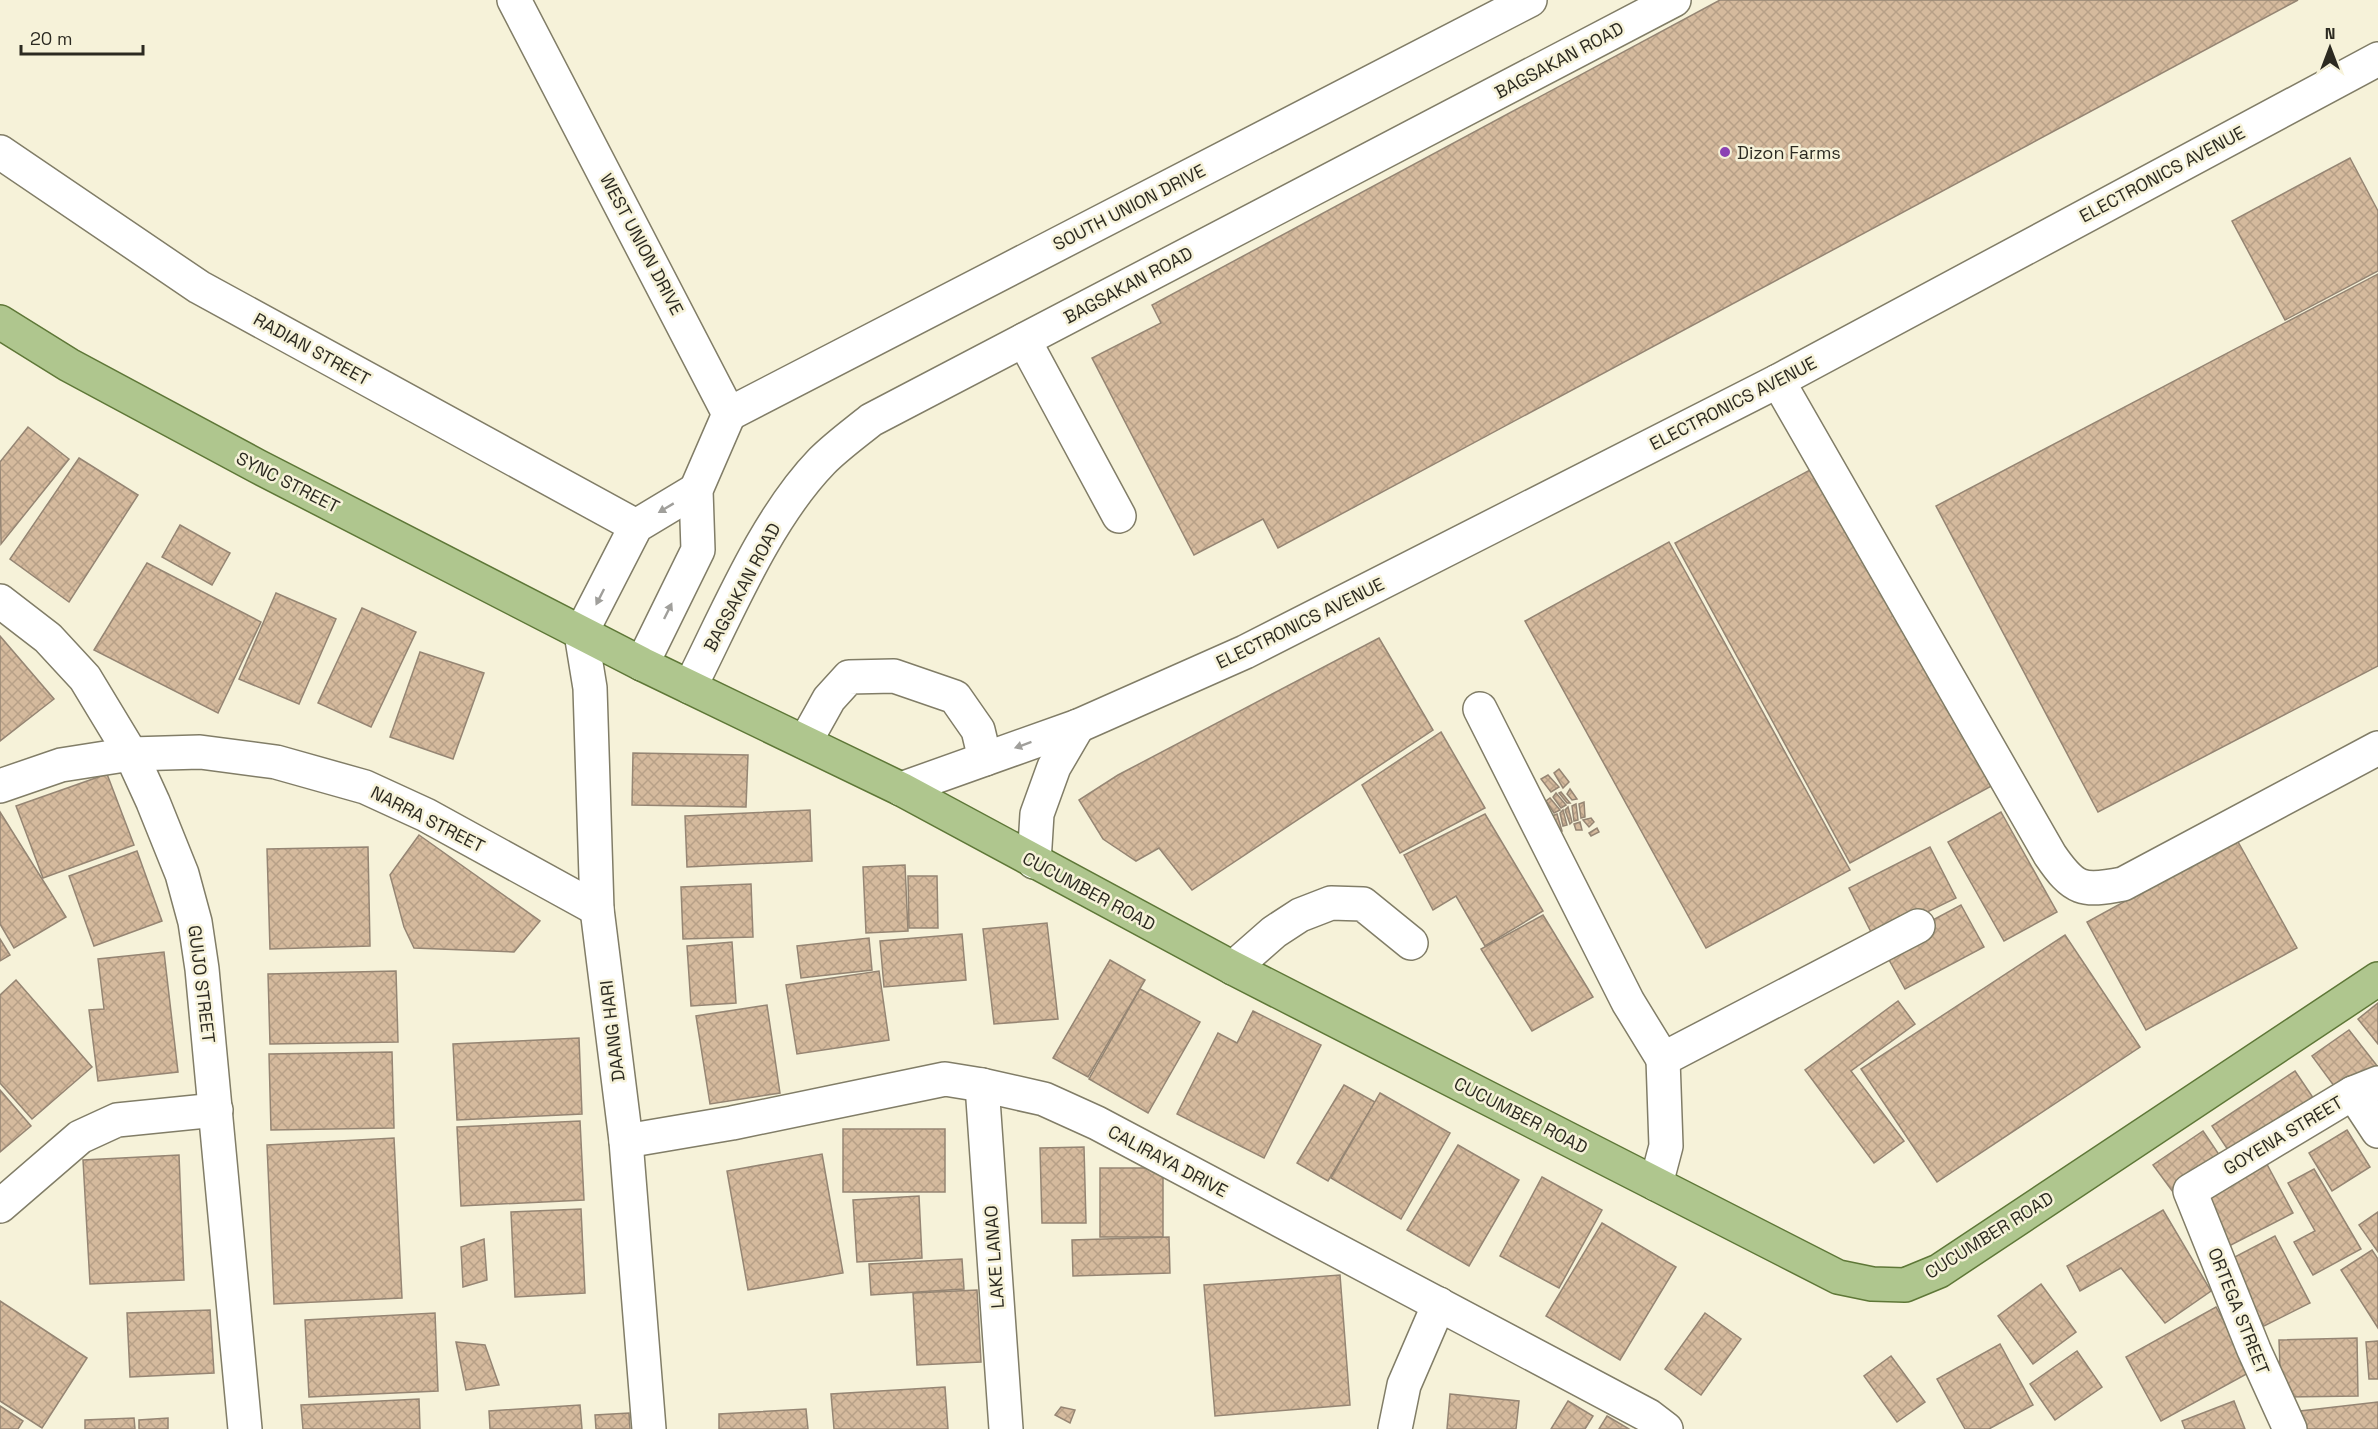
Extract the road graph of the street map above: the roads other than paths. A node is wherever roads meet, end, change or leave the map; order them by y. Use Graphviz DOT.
graph roads {
  1 [pos="514,0"];
  2 [pos="1530,0"];
  3 [pos="1674,0"];
  4 [pos="2378,59"];
  5 [pos="0,152"];
  6 [pos="0,322"];
  7 [pos="1024,340"];
  8 [pos="1778,381"];
  9 [pos="729,414"];
  10 [pos="696,490"];
  11 [pos="1119,516"];
  12 [pos="636,526"];
  13 [pos="0,601"];
  14 [pos="581,633"];
  15 [pos="642,664"];
  16 [pos="690,687"];
  17 [pos="1480,710"];
  18 [pos="1078,726"];
  19 [pos="805,742"];
  20 [pos="2378,748"];
  21 [pos="131,754"];
  22 [pos="985,759"];
  23 [pos="0,786"];
  24 [pos="901,789"];
  25 [pos="1035,862"];
  26 [pos="597,909"];
  27 [pos="1918,926"];
  28 [pos="1411,943"];
  29 [pos="1233,968"];
  30 [pos="2378,979"];
  31 [pos="1663,1059"];
  32 [pos="982,1085"];
  33 [pos="2366,1088"];
  34 [pos="216,1110"];
  35 [pos="2378,1131"];
  36 [pos="626,1141"];
  37 [pos="1656,1184"];
  38 [pos="2190,1191"];
  39 [pos="0,1206"];
  40 [pos="1439,1304"];
  41 [pos="245,1429"];
  42 [pos="649,1429"];
  43 [pos="1006,1429"];
  44 [pos="1395,1429"];
  45 [pos="1666,1429"];
  46 [pos="2290,1429"];
  1 -- 9 [label="street, WEST UNION DRIVE"];
  2 -- 9 [label="street, SOUTH UNION DRIVE"];
  3 -- 7 [label="street, BAGSAKAN ROAD"];
  4 -- 8 [label="street, ELECTRONICS AVENUE"];
  5 -- 12 [label="street, RADIAN STREET"];
  6 -- 14 [label="main road, SYNC STREET"];
  7 -- 11 [label="street"];
  7 -- 16 [label="street, BAGSAKAN ROAD"];
  8 -- 18 [label="street, ELECTRONICS AVENUE"];
  8 -- 20 [label="street"];
  9 -- 10 [label="street"];
  10 -- 12 [label="street, one-way"];
  15 -- 10 [label="street, one-way"];
  12 -- 14 [label="street, one-way"];
  13 -- 21 [label="street, GUIJO STREET"];
  14 -- 15 [label="main road, SYNC STREET"];
  14 -- 26 [label="street, DAANG HARI"];
  15 -- 16 [label="main road, CUCUMBER ROAD"];
  16 -- 19 [label="main road, CUCUMBER ROAD"];
  17 -- 31 [label="street"];
  18 -- 22 [label="street, ELECTRONICS AVENUE, one-way"];
  18 -- 25 [label="street"];
  19 -- 22 [label="street"];
  19 -- 24 [label="main road, CUCUMBER ROAD"];
  21 -- 23 [label="street, NARRA STREET"];
  21 -- 26 [label="street, NARRA STREET"];
  21 -- 34 [label="street, GUIJO STREET"];
  22 -- 24 [label="street, ELECTRONICS AVENUE"];
  24 -- 25 [label="main road, CUCUMBER ROAD"];
  25 -- 29 [label="main road, CUCUMBER ROAD"];
  26 -- 36 [label="street, DAANG HARI"];
  27 -- 31 [label="street"];
  28 -- 29 [label="street"];
  29 -- 37 [label="main road, CUCUMBER ROAD"];
  30 -- 37 [label="main road, CUCUMBER ROAD"];
  31 -- 37 [label="street"];
  32 -- 36 [label="street, CALIRAYA DRIVE"];
  32 -- 40 [label="street, CALIRAYA DRIVE"];
  32 -- 43 [label="street, LAKE LANAO"];
  33 -- 35 [label="street"];
  33 -- 38 [label="street, GOYENA STREET"];
  34 -- 39 [label="street"];
  34 -- 41 [label="street, GUIJO STREET"];
  36 -- 42 [label="street, DAANG HARI"];
  38 -- 46 [label="street, ORTEGA STREET"];
  40 -- 44 [label="street"];
  40 -- 45 [label="street, CALIRAYA DRIVE"];
}
